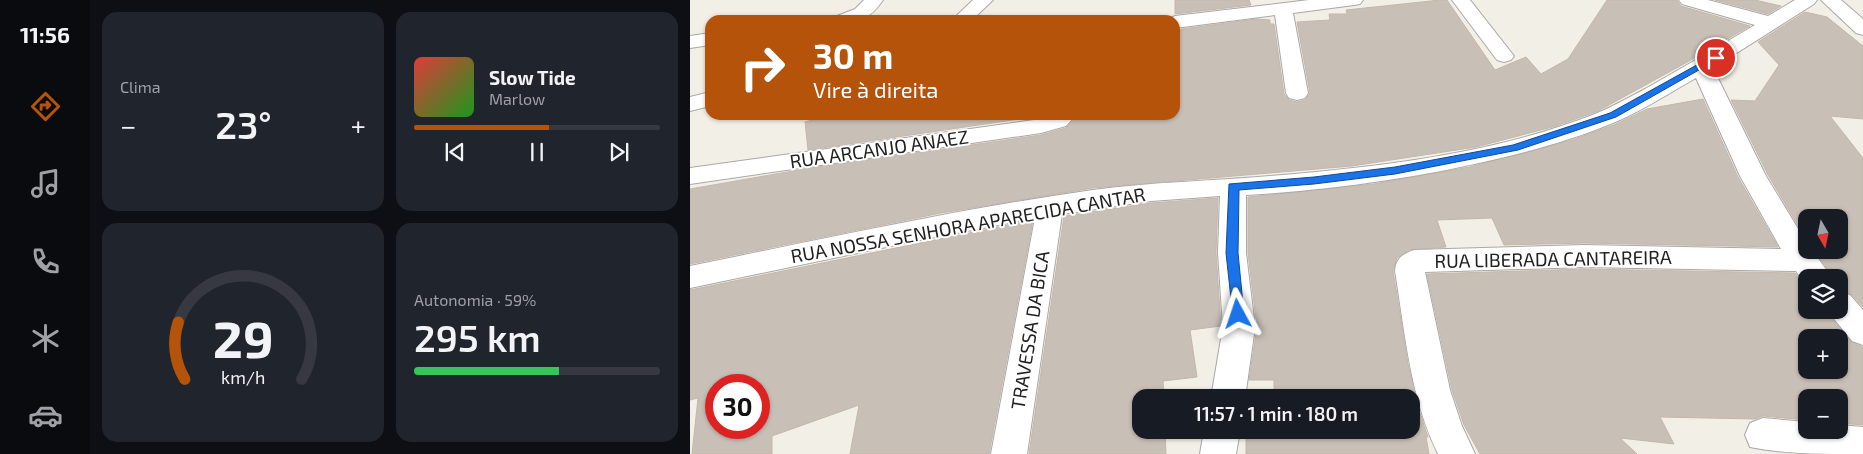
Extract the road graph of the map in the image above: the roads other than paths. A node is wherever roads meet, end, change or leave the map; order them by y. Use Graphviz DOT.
graph roads {
  1 [pos="874,0"];
  2 [pos="984,0"];
  3 [pos="1354,0"];
  4 [pos="1461,0"];
  5 [pos="1688,0"];
  6 [pos="1808,0"];
  7 [pos="1830,0"];
  8 [pos="1283,8"];
  9 [pos="857,15"];
  10 [pos="968,15"];
  11 [pos="1180,21"];
  12 [pos="1770,23"];
  13 [pos="1863,29"];
  14 [pos="705,40"];
  15 [pos="690,42"];
  16 [pos="1504,56"];
  17 [pos="1702,67"];
  18 [pos="1296,93"];
  19 [pos="705,100"];
  20 [pos="690,104"];
  21 [pos="1061,120"];
  22 [pos="690,176"];
  23 [pos="1233,187"];
  24 [pos="1050,206"];
  25 [pos="1810,269"];
  26 [pos="690,277"];
  27 [pos="1848,314"];
  28 [pos="1863,332"];
  29 [pos="1229,389"];
  30 [pos="1764,435"];
  31 [pos="1220,439"];
  32 [pos="1863,445"];
  33 [pos="1009,454"];
  34 [pos="1218,454"];
  35 [pos="1457,454"];
  1 -- 9 [label="street"];
  2 -- 10 [label="street"];
  3 -- 8 [label="street"];
  4 -- 16 [label="street"];
  5 -- 12 [label="street"];
  6 -- 12 [label="street, RUA NOSSA SENHORA APARECIDA CANTAR"];
  7 -- 13 [label="street"];
  8 -- 11 [label="street"];
  8 -- 18 [label="street"];
  12 -- 17 [label="street, RUA NOSSA SENHORA APARECIDA CANTAR"];
  14 -- 15 [label="street"];
  17 -- 23 [label="street, RUA NOSSA SENHORA APARECIDA CANTAR"];
  17 -- 25 [label="street"];
  19 -- 20 [label="street"];
  21 -- 22 [label="street, RUA ARCANJO ANAEZ"];
  23 -- 24 [label="street, RUA NOSSA SENHORA APARECIDA CANTAR"];
  23 -- 29 [label="street"];
  24 -- 26 [label="street, RUA NOSSA SENHORA APARECIDA CANTAR"];
  24 -- 33 [label="street, TRAVESSA DA BICA"];
  25 -- 35 [label="street, RUA LIBERADA CANTAREIRA"];
  27 -- 28 [label="street"];
  30 -- 32 [label="street"];
  31 -- 34 [label="street"];
}
